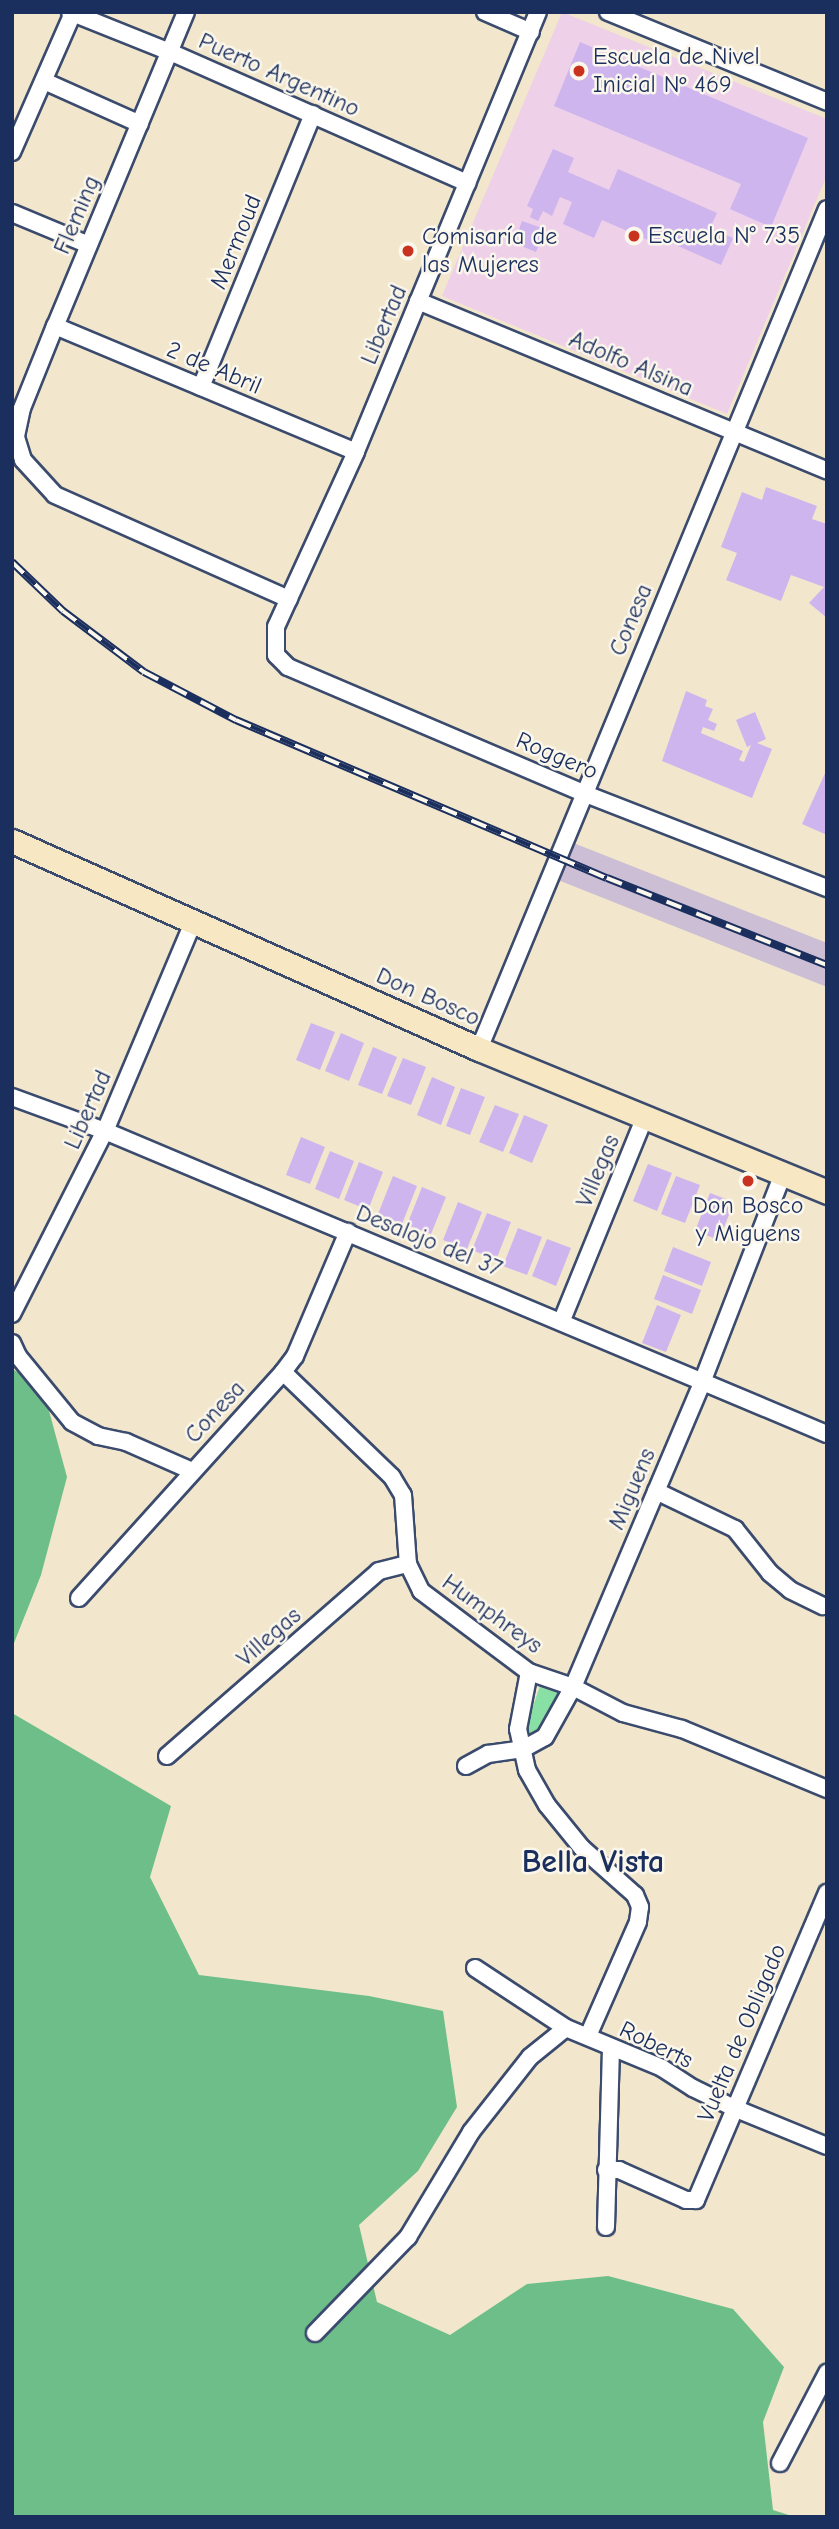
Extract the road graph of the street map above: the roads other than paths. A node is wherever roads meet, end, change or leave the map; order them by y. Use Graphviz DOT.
graph roads {
  1 [pos="186,12"];
  2 [pos="485,12"];
  3 [pos="538,12"];
  4 [pos="608,12"];
  5 [pos="72,13"];
  6 [pos="531,32"];
  7 [pos="170,52"];
  8 [pos="44,81"];
  9 [pos="827,102"];
  10 [pos="313,114"];
  11 [pos="140,124"];
  12 [pos="12,152"];
  13 [pos="467,183"];
  14 [pos="827,209"];
  15 [pos="12,213"];
  16 [pos="89,245"];
  17 [pos="418,301"];
  18 [pos="55,326"];
  19 [pos="201,387"];
  20 [pos="734,432"];
  21 [pos="356,452"];
  22 [pos="827,470"];
  23 [pos="289,598"];
  24 [pos="276,655"];
  25 [pos="583,793"];
  26 [pos="12,841"];
  27 [pos="827,888"];
  28 [pos="194,920"];
  29 [pos="479,1049"];
  30 [pos="12,1097"];
  31 [pos="645,1117"];
  32 [pos="105,1131"];
  33 [pos="783,1174"];
  34 [pos="827,1192"];
  35 [pos="348,1232"];
  36 [pos="12,1314"];
  37 [pos="562,1320"];
  38 [pos="12,1343"];
  39 [pos="283,1372"];
  40 [pos="703,1380"];
  41 [pos="827,1434"];
  42 [pos="192,1471"];
  43 [pos="656,1491"];
  44 [pos="408,1564"];
  45 [pos="79,1598"];
  46 [pos="823,1605"];
  47 [pos="529,1672"];
  48 [pos="573,1687"];
  49 [pos="523,1749"];
  50 [pos="167,1756"];
  51 [pos="466,1766"];
  52 [pos="827,1789"];
  53 [pos="827,1893"];
  54 [pos="819,1930"];
  55 [pos="475,1968"];
  56 [pos="566,2028"];
  57 [pos="588,2036"];
  58 [pos="611,2048"];
  59 [pos="734,2108"];
  60 [pos="827,2146"];
  61 [pos="606,2170"];
  62 [pos="606,2227"];
  63 [pos="315,2333"];
  64 [pos="827,2373"];
  65 [pos="780,2463"];
  1 -- 7 [label="street, Fleming"];
  2 -- 6 [label="street"];
  3 -- 6 [label="street, Libertad"];
  4 -- 9 [label="street"];
  5 -- 7 [label="street, Puerto Argentino"];
  5 -- 8 [label="street"];
  6 -- 13 [label="street, Libertad"];
  7 -- 10 [label="street, Puerto Argentino"];
  7 -- 11 [label="street, Fleming"];
  8 -- 11 [label="street"];
  8 -- 12 [label="street"];
  10 -- 13 [label="street, Puerto Argentino"];
  10 -- 19 [label="street, Mermoud"];
  11 -- 16 [label="street, Fleming"];
  13 -- 17 [label="street, Libertad"];
  14 -- 20 [label="street, Conesa"];
  15 -- 16 [label="street"];
  16 -- 18 [label="street, Fleming"];
  17 -- 20 [label="street, Adolfo Alsina"];
  17 -- 21 [label="street, Libertad"];
  18 -- 19 [label="street, 2 de Abril"];
  18 -- 23 [label="street, Fleming"];
  19 -- 21 [label="street, 2 de Abril"];
  20 -- 22 [label="street, Adolfo Alsina"];
  20 -- 25 [label="street, Conesa"];
  21 -- 23 [label="street, Libertad"];
  23 -- 24 [label="street, Libertad"];
  24 -- 25 [label="street, Roggero"];
  25 -- 27 [label="street, Roggero"];
  25 -- 29 [label="street, Conesa"];
  26 -- 28 [label="street, Don Bosco"];
  28 -- 29 [label="street, Don Bosco"];
  28 -- 32 [label="street, Libertad"];
  29 -- 31 [label="street, Don Bosco"];
  30 -- 32 [label="street, Desalojo del 37"];
  31 -- 33 [label="street, Don Bosco"];
  31 -- 37 [label="street, Villegas"];
  32 -- 35 [label="street, Desalojo del 37"];
  32 -- 36 [label="street, Libertad"];
  33 -- 34 [label="street, Don Bosco"];
  33 -- 40 [label="street, Miguens"];
  35 -- 37 [label="street, Desalojo del 37"];
  35 -- 39 [label="street, Conesa"];
  37 -- 40 [label="street, Desalojo del 37"];
  38 -- 42 [label="street"];
  39 -- 42 [label="street, Conesa"];
  39 -- 44 [label="street, Humphreys"];
  40 -- 41 [label="street, Desalojo del 37"];
  40 -- 43 [label="street, Miguens"];
  42 -- 45 [label="street, Conesa"];
  43 -- 46 [label="street"];
  43 -- 48 [label="street, Miguens"];
  44 -- 47 [label="street, Humphreys"];
  44 -- 50 [label="street, Villegas"];
  47 -- 48 [label="street, Humphreys"];
  47 -- 49 [label="street"];
  48 -- 49 [label="street, Miguens"];
  48 -- 52 [label="street, Humphreys"];
  49 -- 51 [label="street, Miguens"];
  49 -- 57 [label="street"];
  53 -- 54 [label="street, Vuelta de Obligado"];
  54 -- 59 [label="street, Vuelta de Obligado"];
  55 -- 56 [label="street, Roberts"];
  56 -- 57 [label="street, Roberts"];
  56 -- 63 [label="street"];
  57 -- 58 [label="street, Roberts"];
  58 -- 59 [label="street, Roberts"];
  58 -- 61 [label="street"];
  59 -- 60 [label="street, Roberts"];
  59 -- 61 [label="street, Vuelta de Obligado"];
  61 -- 62 [label="street"];
  64 -- 65 [label="street"];
}
